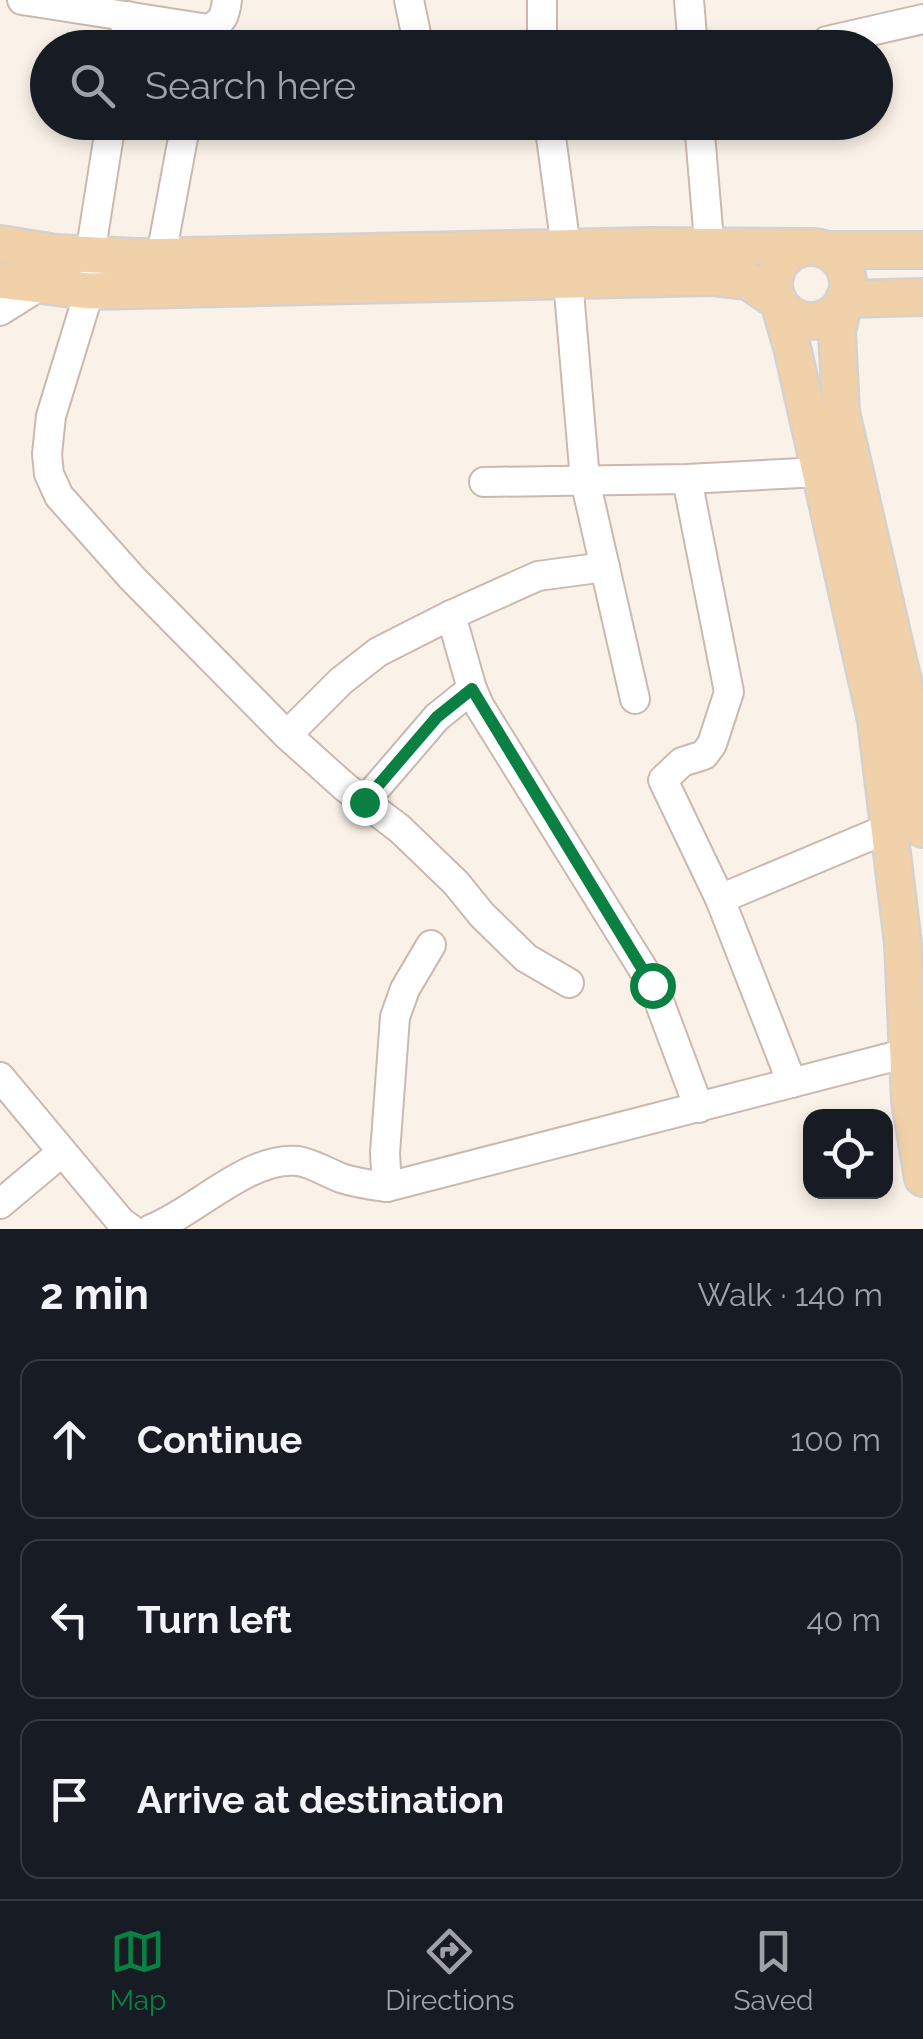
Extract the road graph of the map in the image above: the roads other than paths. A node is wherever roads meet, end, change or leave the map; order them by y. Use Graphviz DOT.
graph roads {
  1 [pos="227,0"];
  2 [pos="408,0"];
  3 [pos="542,0"];
  4 [pos="689,0"];
  5 [pos="33,1"];
  6 [pos="128,16"];
  7 [pos="923,19"];
  8 [pos="126,30"];
  9 [pos="415,30"];
  10 [pos="542,30"];
  11 [pos="692,30"];
  12 [pos="875,30"];
  13 [pos="107,140"];
  14 [pos="183,140"];
  15 [pos="551,140"];
  16 [pos="701,140"];
  17 [pos="0,244"];
  18 [pos="815,249"];
  19 [pos="923,250"];
  20 [pos="85,254"];
  21 [pos="162,256"];
  22 [pos="711,261"];
  23 [pos="567,264"];
  24 [pos="0,280"];
  25 [pos="43,284"];
  26 [pos="89,291"];
  27 [pos="923,297"];
  28 [pos="844,299"];
  29 [pos="779,302"];
  30 [pos="0,311"];
  31 [pos="820,472"];
  32 [pos="687,479"];
  33 [pos="585,480"];
  34 [pos="484,482"];
  35 [pos="605,567"];
  36 [pos="451,614"];
  37 [pos="472,689"];
  38 [pos="636,699"];
  39 [pos="287,736"];
  40 [pos="364,802"];
  41 [pos="906,829"];
  42 [pos="720,899"];
  43 [pos="431,945"];
  44 [pos="570,983"];
  45 [pos="915,1051"];
  46 [pos="0,1077"];
  47 [pos="792,1083"];
  48 [pos="699,1108"];
  49 [pos="62,1152"];
  50 [pos="921,1174"];
  51 [pos="387,1188"];
  52 [pos="0,1204"];
  53 [pos="131,1229"];
  54 [pos="151,1229"];
  1 -- 6 [label="street"];
  2 -- 9 [label="street"];
  3 -- 10 [label="street"];
  4 -- 11 [label="street"];
  5 -- 6 [label="street"];
  6 -- 8 [label="street"];
  7 -- 12 [label="street"];
  13 -- 20 [label="street"];
  14 -- 21 [label="street"];
  15 -- 23 [label="street"];
  16 -- 22 [label="street"];
  17 -- 20 [label="main road"];
  18 -- 19 [label="main road"];
  18 -- 22 [label="main road"];
  18 -- 28 [label="main road"];
  18 -- 29 [label="main road"];
  20 -- 21 [label="main road"];
  20 -- 25 [label="street"];
  20 -- 26 [label="street"];
  21 -- 23 [label="main road"];
  22 -- 23 [label="main road"];
  22 -- 29 [label="main road"];
  23 -- 26 [label="main road"];
  23 -- 33 [label="street"];
  24 -- 25 [label="main road"];
  25 -- 26 [label="main road"];
  25 -- 30 [label="street"];
  26 -- 39 [label="street"];
  27 -- 28 [label="main road"];
  28 -- 29 [label="main road"];
  28 -- 41 [label="main road"];
  29 -- 31 [label="main road"];
  31 -- 32 [label="street"];
  31 -- 41 [label="main road"];
  32 -- 33 [label="street"];
  32 -- 42 [label="street"];
  33 -- 34 [label="street"];
  33 -- 35 [label="street"];
  35 -- 36 [label="street"];
  35 -- 38 [label="street"];
  36 -- 37 [label="street"];
  36 -- 39 [label="street"];
  37 -- 40 [label="street"];
  37 -- 48 [label="street"];
  39 -- 40 [label="street"];
  40 -- 44 [label="street"];
  41 -- 42 [label="street"];
  41 -- 45 [label="main road"];
  42 -- 47 [label="street"];
  43 -- 51 [label="street"];
  45 -- 47 [label="street"];
  45 -- 50 [label="main road"];
  46 -- 49 [label="street"];
  47 -- 48 [label="street"];
  48 -- 51 [label="street"];
  49 -- 52 [label="street"];
  49 -- 53 [label="street"];
  51 -- 54 [label="street"];
}
